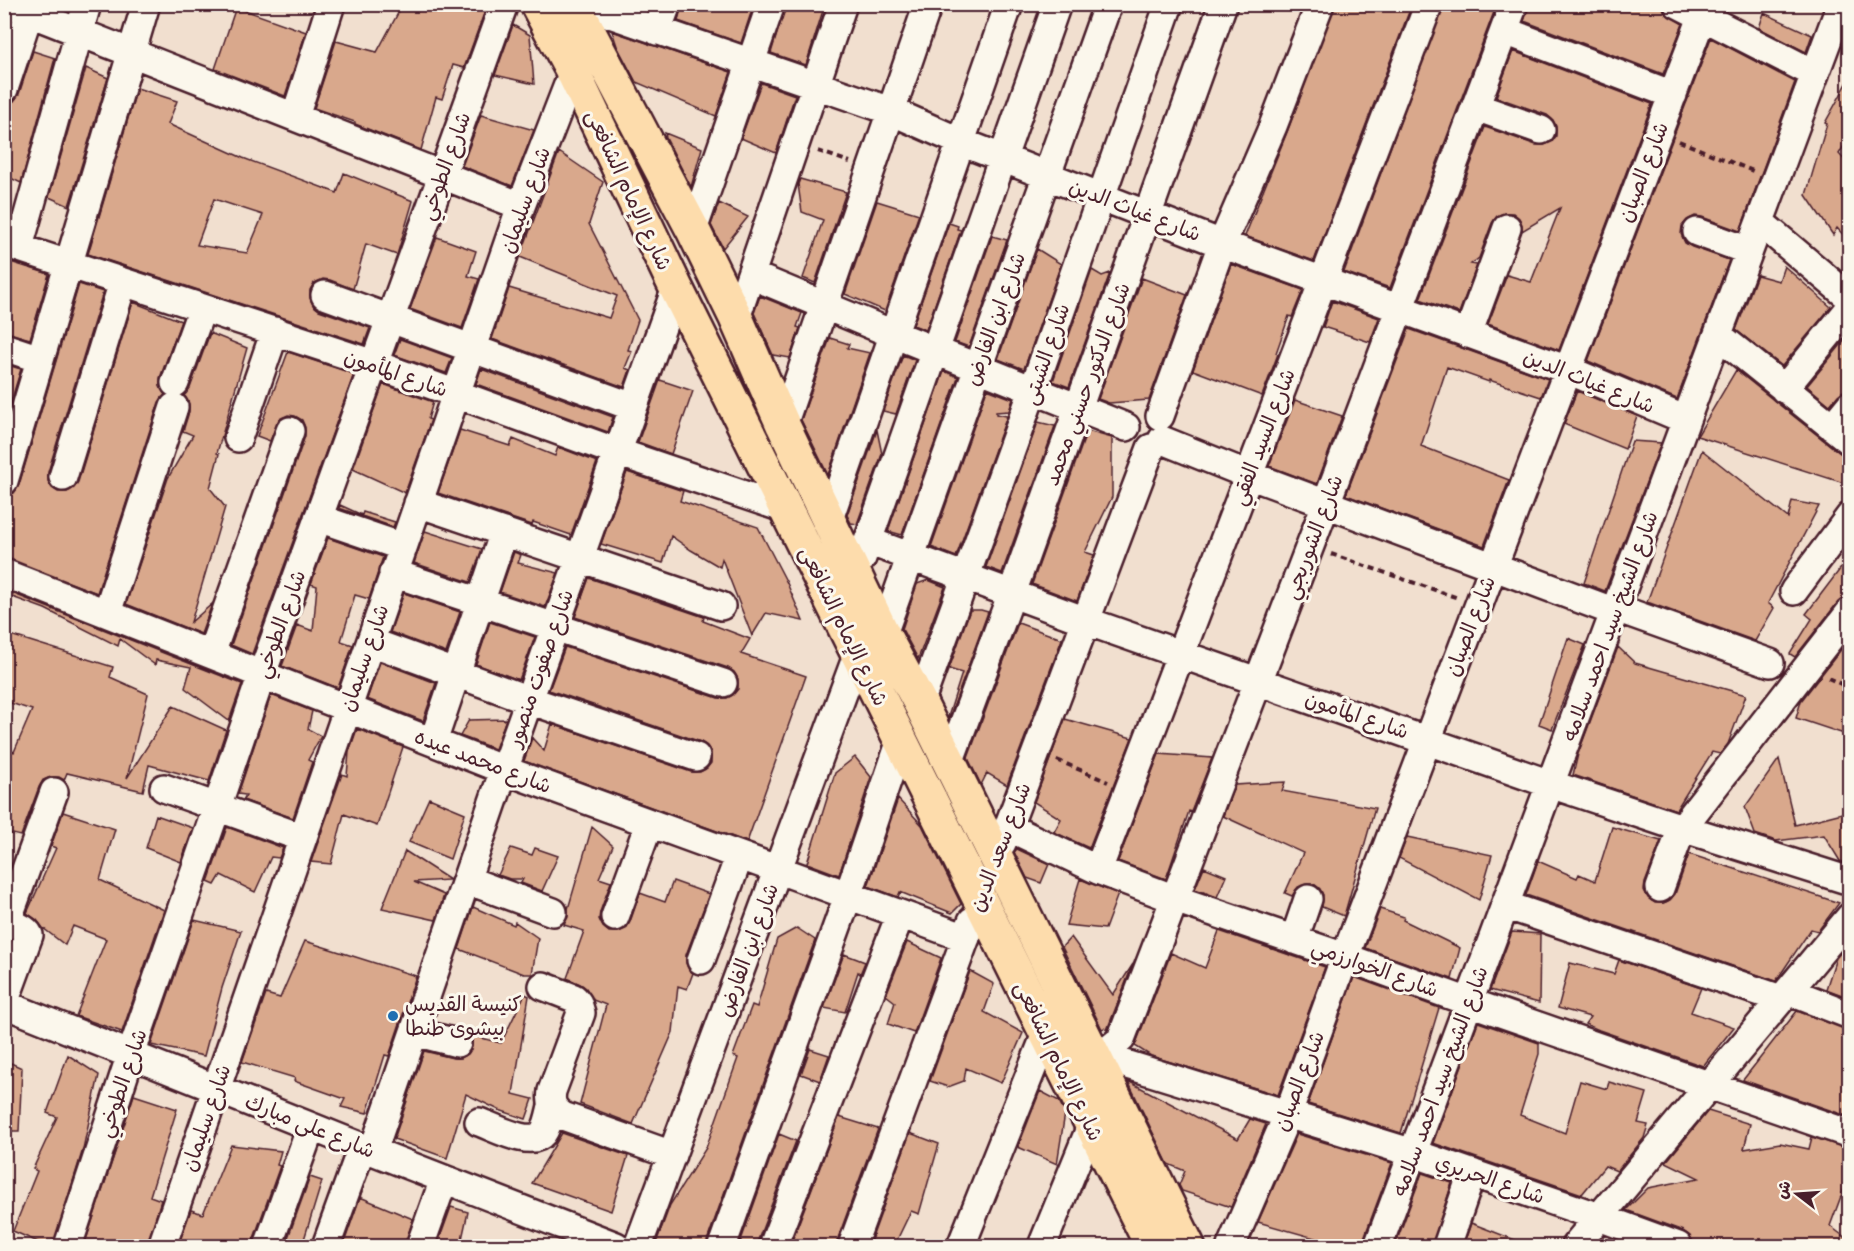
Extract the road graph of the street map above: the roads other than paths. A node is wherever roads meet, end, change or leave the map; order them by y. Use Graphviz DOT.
graph roads {
  1 [pos="87,4"];
  2 [pos="146,4"];
  3 [pos="331,4"];
  4 [pos="504,4"];
  5 [pos="537,4"];
  6 [pos="574,4"];
  7 [pos="581,4"];
  8 [pos="667,4"];
  9 [pos="771,4"];
  10 [pos="843,4"];
  11 [pos="928,4"];
  12 [pos="1009,4"];
  13 [pos="1057,4"];
  14 [pos="1108,4"];
  15 [pos="1169,4"];
  16 [pos="1223,4"];
  17 [pos="1320,4"];
  18 [pos="1430,4"];
  19 [pos="1514,4"];
  20 [pos="1678,4"];
  21 [pos="23,7"];
  22 [pos="1705,10"];
  23 [pos="1841,25"];
  24 [pos="657,31"];
  25 [pos="1505,31"];
  26 [pos="79,32"];
  27 [pos="132,52"];
  28 [pos="751,63"];
  29 [pos="573,72"];
  30 [pos="1815,74"];
  31 [pos="815,85"];
  32 [pos="4,89"];
  33 [pos="1672,95"];
  34 [pos="1476,107"];
  35 [pos="891,111"];
  36 [pos="295,117"];
  37 [pos="1541,130"];
  38 [pos="961,142"];
  39 [pos="1003,159"];
  40 [pos="442,175"];
  41 [pos="1047,176"];
  42 [pos="1101,196"];
  43 [pos="521,206"];
  44 [pos="1148,215"];
  45 [pos="1760,222"];
  46 [pos="1507,228"];
  47 [pos="693,230"];
  48 [pos="1698,232"];
  49 [pos="1222,244"];
  50 [pos="12,245"];
  51 [pos="1749,251"];
  52 [pos="68,264"];
  53 [pos="751,275"];
  54 [pos="1324,281"];
  55 [pos="123,282"];
  56 [pos="676,288"];
  57 [pos="325,295"];
  58 [pos="1850,298"];
  59 [pos="824,305"];
  60 [pos="202,308"];
  61 [pos="1850,308"];
  62 [pos="1400,309"];
  63 [pos="736,318"];
  64 [pos="391,319"];
  65 [pos="275,331"];
  66 [pos="893,334"];
  67 [pos="1468,334"];
  68 [pos="1718,335"];
  69 [pos="4,347"];
  70 [pos="472,349"];
  71 [pos="935,351"];
  72 [pos="40,358"];
  73 [pos="374,364"];
  74 [pos="978,368"];
  75 [pos="1568,370"];
  76 [pos="1784,389"];
  77 [pos="1033,390"];
  78 [pos="456,394"];
  79 [pos="1850,405"];
  80 [pos="633,407"];
  81 [pos="1078,408"];
  82 [pos="1686,420"];
  83 [pos="783,425"];
  84 [pos="290,431"];
  85 [pos="1841,434"];
  86 [pos="1158,435"];
  87 [pos="238,438"];
  88 [pos="617,452"];
  89 [pos="1249,475"];
  90 [pos="63,477"];
  91 [pos="4,481"];
  92 [pos="418,503"];
  93 [pos="1326,504"];
  94 [pos="786,509"];
  95 [pos="1850,516"];
  96 [pos="318,518"];
  97 [pos="829,519"];
  98 [pos="504,532"];
  99 [pos="868,541"];
  100 [pos="403,547"];
  101 [pos="910,556"];
  102 [pos="580,558"];
  103 [pos="1493,566"];
  104 [pos="4,573"];
  105 [pos="393,573"];
  106 [pos="856,576"];
  107 [pos="967,576"];
  108 [pos="1794,591"];
  109 [pos="1012,593"];
  110 [pos="480,602"];
  111 [pos="721,606"];
  112 [pos="1616,610"];
  113 [pos="1850,612"];
  114 [pos="107,613"];
  115 [pos="1086,621"];
  116 [pos="555,627"];
  117 [pos="370,642"];
  118 [pos="870,644"];
  119 [pos="211,654"];
  120 [pos="1180,654"];
  121 [pos="1770,663"];
  122 [pos="262,674"];
  123 [pos="456,674"];
  124 [pos="1258,681"];
  125 [pos="723,683"];
  126 [pos="529,700"];
  127 [pos="920,703"];
  128 [pos="347,708"];
  129 [pos="901,740"];
  130 [pos="1427,740"];
  131 [pos="433,741"];
  132 [pos="696,757"];
  133 [pos="950,763"];
  134 [pos="504,770"];
  135 [pos="1551,784"];
  136 [pos="164,788"];
  137 [pos="54,792"];
  138 [pos="217,807"];
  139 [pos="649,824"];
  140 [pos="1008,827"];
  141 [pos="1682,828"];
  142 [pos="303,838"];
  143 [pos="739,857"];
  144 [pos="996,857"];
  145 [pos="1098,870"];
  146 [pos="777,871"];
  147 [pos="467,880"];
  148 [pos="1850,881"];
  149 [pos="1660,888"];
  150 [pos="848,896"];
  151 [pos="1175,899"];
  152 [pos="1308,899"];
  153 [pos="980,901"];
  154 [pos="1505,905"];
  155 [pos="553,912"];
  156 [pos="900,915"];
  157 [pos="1850,917"];
  158 [pos="615,918"];
  159 [pos="966,938"];
  160 [pos="1294,940"];
  161 [pos="1345,957"];
  162 [pos="701,960"];
  163 [pos="543,986"];
  164 [pos="1784,995"];
  165 [pos="1469,1002"];
  166 [pos="4,1003"];
  167 [pos="1850,1015"];
  168 [pos="414,1032"];
  169 [pos="1046,1034"];
  170 [pos="457,1043"];
  171 [pos="131,1054"];
  172 [pos="1093,1054"];
  173 [pos="1710,1085"];
  174 [pos="216,1089"];
  175 [pos="552,1106"];
  176 [pos="1288,1114"];
  177 [pos="479,1122"];
  178 [pos="1091,1126"];
  179 [pos="311,1127"];
  180 [pos="1850,1134"];
  181 [pos="367,1149"];
  182 [pos="1413,1153"];
  183 [pos="672,1155"];
  184 [pos="1472,1173"];
  185 [pos="444,1179"];
  186 [pos="1599,1217"];
  187 [pos="68,1246"];
  188 [pos="162,1246"];
  189 [pos="268,1246"];
  190 [pos="326,1246"];
  191 [pos="420,1246"];
  192 [pos="616,1246"];
  193 [pos="638,1246"];
  194 [pos="722,1246"];
  195 [pos="772,1246"];
  196 [pos="852,1246"];
  197 [pos="961,1246"];
  198 [pos="1042,1246"];
  199 [pos="1152,1246"];
  200 [pos="1188,1246"];
  201 [pos="1232,1246"];
  202 [pos="1380,1246"];
  203 [pos="1447,1246"];
  204 [pos="1575,1246"];
  205 [pos="1678,1246"];
  1 -- 26 [label="street"];
  2 -- 27 [label="street"];
  3 -- 36 [label="street"];
  4 -- 40 [label="street, شارع الطوخي"];
  5 -- 29 [label="main road, شارع الإمام الشافعى"];
  6 -- 47 [label="main road, شارع الإمام الشافعى"];
  7 -- 24 [label="street, شارع غياث الدين"];
  8 -- 24 [label="street"];
  9 -- 28 [label="street"];
  10 -- 31 [label="street"];
  11 -- 35 [label="street"];
  12 -- 38 [label="street"];
  13 -- 39 [label="street"];
  14 -- 41 [label="street, شارع ابن الفارض"];
  15 -- 42 [label="street, شارع الشبتى"];
  16 -- 44 [label="street, شارع الدكتور حسني محمد"];
  17 -- 49 [label="street, شارع سعد الدين"];
  18 -- 54 [label="street, شارع السيد الفقي"];
  19 -- 25 [label="street, شارع الشوربجي"];
  20 -- 22 [label="street"];
  21 -- 26 [label="street"];
  21 -- 32 [label="street"];
  22 -- 30 [label="street"];
  22 -- 33 [label="street, شارع الصبان"];
  23 -- 30 [label="street, شارع الشيخ سيد احمد سلامه"];
  24 -- 28 [label="street, شارع غياث الدين"];
  25 -- 33 [label="street"];
  25 -- 34 [label="street, شارع الشوربجي"];
  26 -- 27 [label="street"];
  26 -- 50 [label="street"];
  27 -- 36 [label="street"];
  27 -- 52 [label="street"];
  28 -- 31 [label="street, شارع غياث الدين"];
  28 -- 47 [label="street"];
  29 -- 43 [label="street, شارع سليمان"];
  29 -- 56 [label="main road, شارع الإمام الشافعى"];
  30 -- 45 [label="street, شارع الشيخ سيد احمد سلامه"];
  31 -- 35 [label="street, شارع غياث الدين"];
  31 -- 53 [label="street"];
  33 -- 75 [label="street, شارع الصبان"];
  34 -- 37 [label="street"];
  34 -- 62 [label="street, شارع الشوربجي"];
  35 -- 38 [label="street, شارع غياث الدين"];
  35 -- 59 [label="street"];
  36 -- 40 [label="street"];
  38 -- 39 [label="street, شارع غياث الدين"];
  38 -- 66 [label="street"];
  39 -- 41 [label="street, شارع غياث الدين"];
  39 -- 71 [label="street"];
  40 -- 43 [label="street"];
  40 -- 64 [label="street, شارع الطوخي"];
  41 -- 42 [label="street, شارع غياث الدين"];
  41 -- 74 [label="street, شارع ابن الفارض"];
  42 -- 44 [label="street, شارع غياث الدين"];
  42 -- 77 [label="street, شارع الشبتى"];
  43 -- 70 [label="street, شارع سليمان"];
  44 -- 49 [label="street, شارع غياث الدين"];
  44 -- 81 [label="street, شارع الدكتور حسني محمد"];
  45 -- 51 [label="street, شارع الشيخ سيد احمد سلامه"];
  45 -- 58 [label="street"];
  46 -- 67 [label="street"];
  47 -- 63 [label="main road, شارع الإمام الشافعى"];
  48 -- 51 [label="street"];
  49 -- 54 [label="street, شارع غياث الدين"];
  49 -- 86 [label="street, شارع سعد الدين"];
  50 -- 52 [label="street, شارع المأمون"];
  51 -- 68 [label="street, شارع الشيخ سيد احمد سلامه"];
  52 -- 55 [label="street, شارع المأمون"];
  52 -- 72 [label="street"];
  53 -- 59 [label="street"];
  53 -- 63 [label="street"];
  54 -- 62 [label="street, شارع غياث الدين"];
  54 -- 89 [label="street, شارع السيد الفقي"];
  55 -- 60 [label="street, شارع المأمون"];
  55 -- 90 [label="street"];
  56 -- 80 [label="street, شارع صفوت منصور"];
  56 -- 94 [label="main road, شارع الإمام الشافعى"];
  57 -- 64 [label="street"];
  59 -- 66 [label="street"];
  59 -- 83 [label="street"];
  60 -- 65 [label="street, شارع المأمون"];
  60 -- 114 [label="street"];
  61 -- 76 [label="street"];
  62 -- 67 [label="street, شارع غياث الدين"];
  62 -- 93 [label="street, شارع الشوربجي"];
  63 -- 83 [label="main road, شارع الإمام الشافعى"];
  64 -- 70 [label="street"];
  64 -- 73 [label="street, شارع الطوخي"];
  65 -- 73 [label="street, شارع المأمون"];
  65 -- 87 [label="street"];
  66 -- 71 [label="street"];
  66 -- 97 [label="street"];
  67 -- 75 [label="street, شارع غياث الدين"];
  68 -- 76 [label="street"];
  68 -- 82 [label="street, شارع الشيخ سيد احمد سلامه"];
  69 -- 72 [label="street"];
  70 -- 78 [label="street, شارع سليمان"];
  70 -- 80 [label="street"];
  71 -- 74 [label="street"];
  71 -- 99 [label="street"];
  72 -- 91 [label="street"];
  73 -- 78 [label="street, شارع المأمون"];
  73 -- 96 [label="street, شارع الطوخي"];
  74 -- 77 [label="street"];
  74 -- 101 [label="street, شارع ابن الفارض"];
  75 -- 82 [label="street, شارع غياث الدين"];
  75 -- 103 [label="street, شارع الصبان"];
  76 -- 85 [label="street"];
  77 -- 81 [label="street"];
  77 -- 107 [label="street, شارع الشبتى"];
  78 -- 88 [label="street, شارع المأمون"];
  78 -- 92 [label="street, شارع سليمان"];
  79 -- 85 [label="street"];
  80 -- 88 [label="street, شارع صفوت منصور"];
  81 -- 86 [label="street"];
  81 -- 109 [label="street, شارع الدكتور حسني محمد"];
  82 -- 112 [label="street, شارع الشيخ سيد احمد سلامه"];
  83 -- 97 [label="main road, شارع الإمام الشافعى"];
  84 -- 119 [label="street"];
  86 -- 89 [label="street"];
  86 -- 115 [label="street, شارع سعد الدين"];
  88 -- 94 [label="street, شارع المأمون"];
  88 -- 102 [label="street, شارع صفوت منصور"];
  89 -- 93 [label="street"];
  89 -- 120 [label="street, شارع السيد الفقي"];
  92 -- 98 [label="street"];
  92 -- 100 [label="street, شارع سليمان"];
  93 -- 103 [label="street"];
  93 -- 124 [label="street, شارع الشوربجي"];
  94 -- 118 [label="main road, شارع الإمام الشافعى"];
  95 -- 108 [label="street"];
  96 -- 100 [label="street"];
  96 -- 122 [label="street, شارع الطوخي"];
  97 -- 106 [label="main road, شارع الإمام الشافعى"];
  98 -- 102 [label="street"];
  98 -- 110 [label="street"];
  99 -- 101 [label="street, شارع المأمون"];
  99 -- 106 [label="street"];
  100 -- 105 [label="street, شارع سليمان"];
  101 -- 107 [label="street, شارع المأمون"];
  101 -- 118 [label="street, شارع ابن الفارض"];
  102 -- 111 [label="street"];
  102 -- 116 [label="street, شارع صفوت منصور"];
  103 -- 112 [label="street"];
  103 -- 130 [label="street, شارع الصبان"];
  104 -- 114 [label="street, شارع محمد عبده"];
  105 -- 110 [label="street"];
  105 -- 117 [label="street, شارع سليمان"];
  106 -- 118 [label="main road, شارع الإمام الشافعى"];
  107 -- 109 [label="street, شارع المأمون"];
  107 -- 127 [label="street, شارع الشبتى"];
  109 -- 115 [label="street, شارع المأمون"];
  109 -- 133 [label="street, شارع الدكتور حسني محمد"];
  110 -- 116 [label="street"];
  110 -- 123 [label="street"];
  112 -- 121 [label="street"];
  112 -- 135 [label="street, شارع الشيخ سيد احمد سلامه"];
  113 -- 141 [label="street"];
  114 -- 119 [label="street, شارع محمد عبده"];
  115 -- 120 [label="street, شارع المأمون"];
  115 -- 140 [label="street, شارع سعد الدين"];
  116 -- 125 [label="street"];
  116 -- 126 [label="street, شارع صفوت منصور"];
  117 -- 123 [label="street"];
  117 -- 128 [label="street, شارع سليمان"];
  118 -- 127 [label="main road, شارع الإمام الشافعى"];
  118 -- 129 [label="main road, شارع الإمام الشافعى"];
  118 -- 146 [label="street, شارع ابن الفارض"];
  119 -- 122 [label="street, شارع محمد عبده"];
  120 -- 124 [label="street, شارع المأمون"];
  120 -- 145 [label="street, شارع السيد الفقي"];
  122 -- 128 [label="street, شارع محمد عبده"];
  122 -- 138 [label="street, شارع الطوخي"];
  123 -- 126 [label="street"];
  123 -- 131 [label="street"];
  124 -- 130 [label="street, شارع المأمون"];
  124 -- 151 [label="street, شارع الشوربجي"];
  126 -- 132 [label="street"];
  126 -- 134 [label="street, شارع صفوت منصور"];
  127 -- 133 [label="main road, شارع الإمام الشافعى"];
  128 -- 131 [label="street, شارع محمد عبده"];
  128 -- 142 [label="street, شارع سليمان"];
  129 -- 150 [label="street"];
  129 -- 153 [label="main road, شارع الإمام الشافعى"];
  130 -- 135 [label="street, شارع المأمون"];
  130 -- 161 [label="street, شارع الصبان"];
  131 -- 134 [label="street, شارع محمد عبده"];
  133 -- 144 [label="main road, شارع الإمام الشافعى"];
  134 -- 139 [label="street, شارع محمد عبده"];
  134 -- 147 [label="street, شارع صفوت منصور"];
  135 -- 141 [label="street, شارع المأمون"];
  135 -- 154 [label="street, شارع الشيخ سيد احمد سلامه"];
  136 -- 138 [label="street"];
  137 -- 166 [label="street"];
  138 -- 142 [label="street"];
  138 -- 171 [label="street, شارع الطوخي"];
  139 -- 143 [label="street, شارع محمد عبده"];
  139 -- 158 [label="street"];
  140 -- 144 [label="street, شارع سعد الدين"];
  140 -- 145 [label="street, شارع الخوارزمي"];
  141 -- 148 [label="street, شارع المأمون"];
  141 -- 149 [label="street"];
  142 -- 174 [label="street, شارع سليمان"];
  143 -- 146 [label="street, شارع محمد عبده"];
  143 -- 162 [label="street"];
  144 -- 153 [label="street, شارع سعد الدين"];
  144 -- 172 [label="main road, شارع الإمام الشافعى"];
  145 -- 151 [label="street, شارع الخوارزمي"];
  146 -- 150 [label="street, شارع محمد عبده"];
  146 -- 183 [label="street, شارع ابن الفارض"];
  147 -- 155 [label="street"];
  147 -- 168 [label="street, شارع صفوت منصور"];
  150 -- 156 [label="street, شارع محمد عبده"];
  150 -- 194 [label="street"];
  151 -- 160 [label="street, شارع الخوارزمي"];
  151 -- 172 [label="street, شارع الشوربجي"];
  152 -- 160 [label="street"];
  153 -- 159 [label="street, شارع سعد الدين"];
  153 -- 169 [label="main road, شارع الإمام الشافعى"];
  154 -- 164 [label="street"];
  154 -- 165 [label="street, شارع الشيخ سيد احمد سلامه"];
  156 -- 159 [label="street, شارع محمد عبده"];
  156 -- 195 [label="street"];
  157 -- 164 [label="street"];
  159 -- 196 [label="street, شارع سعد الدين"];
  160 -- 161 [label="street, شارع الخوارزمي"];
  161 -- 165 [label="street, شارع الخوارزمي"];
  161 -- 176 [label="street, شارع الصبان"];
  163 -- 175 [label="street"];
  164 -- 167 [label="street"];
  164 -- 173 [label="street"];
  165 -- 173 [label="street, شارع الخوارزمي"];
  165 -- 182 [label="street, شارع الشيخ سيد احمد سلامه"];
  166 -- 171 [label="street, شارع على مبارك"];
  168 -- 170 [label="street"];
  168 -- 181 [label="street, شارع صفوت منصور"];
  169 -- 178 [label="main road, شارع الإمام الشافعى"];
  169 -- 197 [label="street"];
  171 -- 174 [label="street, شارع على مبارك"];
  171 -- 187 [label="street, شارع الطوخي"];
  172 -- 176 [label="street, شارع الحريري"];
  172 -- 200 [label="main road, شارع الإمام الشافعى"];
  173 -- 180 [label="street, شارع الخوارزمي"];
  173 -- 186 [label="street"];
  174 -- 179 [label="street, شارع على مبارك"];
  174 -- 188 [label="street, شارع سليمان"];
  175 -- 177 [label="street"];
  175 -- 183 [label="street"];
  176 -- 182 [label="street, شارع الحريري"];
  176 -- 201 [label="street, شارع الصبان"];
  178 -- 198 [label="street"];
  178 -- 199 [label="main road, شارع الإمام الشافعى"];
  179 -- 181 [label="street, شارع على مبارك"];
  179 -- 189 [label="street"];
  181 -- 185 [label="street, شارع على مبارك"];
  181 -- 190 [label="street, شارع صفوت منصور"];
  182 -- 184 [label="street, شارع الحريري"];
  182 -- 202 [label="street, شارع الشيخ سيد احمد سلامه"];
  183 -- 193 [label="street, شارع ابن الفارض"];
  184 -- 186 [label="street, شارع الحريري"];
  184 -- 203 [label="street"];
  185 -- 191 [label="street"];
  185 -- 192 [label="street, شارع على مبارك"];
  186 -- 204 [label="street"];
  186 -- 205 [label="street, شارع الحريري"];
}
